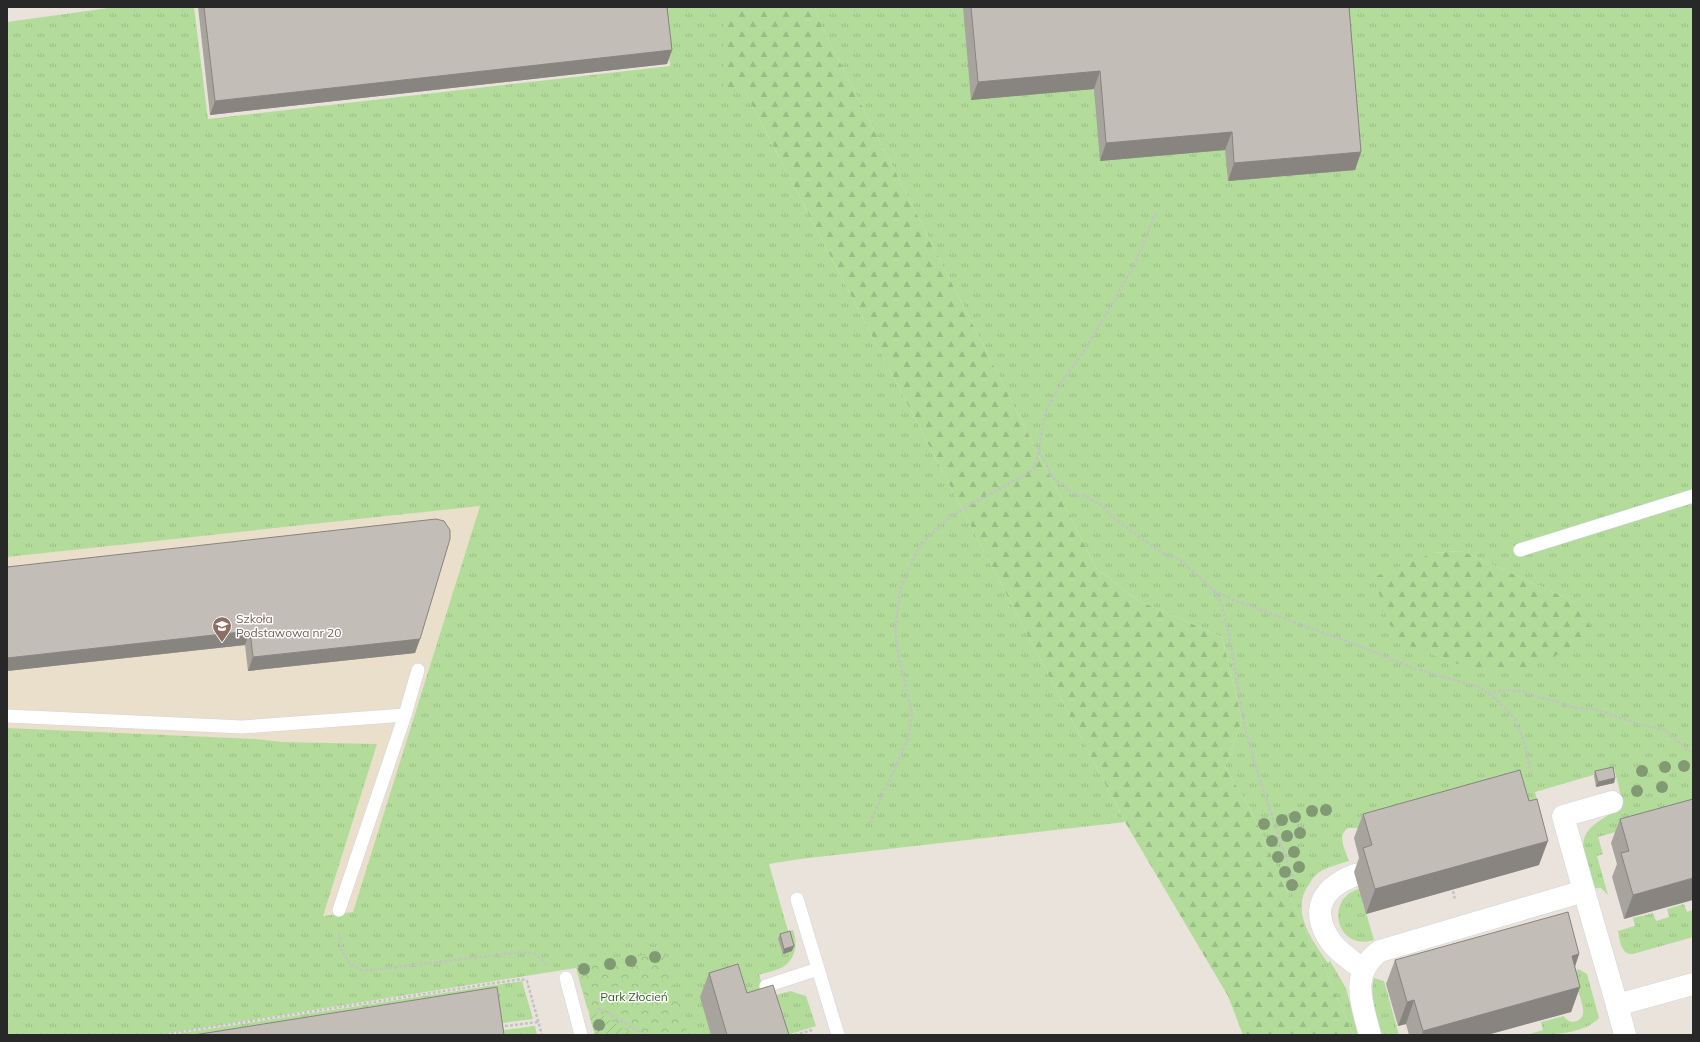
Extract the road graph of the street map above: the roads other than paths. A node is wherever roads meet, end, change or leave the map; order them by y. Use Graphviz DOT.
graph roads {
  1 [pos="1693,496"];
  2 [pos="1520,550"];
  3 [pos="418,670"];
  4 [pos="405,715"];
  5 [pos="7,716"];
  6 [pos="1612,802"];
  7 [pos="1355,875"];
  8 [pos="1584,891"];
  9 [pos="797,899"];
  10 [pos="339,910"];
  11 [pos="818,970"];
  12 [pos="1364,970"];
  13 [pos="566,978"];
  14 [pos="1693,984"];
  15 [pos="766,986"];
  16 [pos="1617,1005"];
  17 [pos="1620,1034"];
  18 [pos="582,1035"];
  19 [pos="838,1035"];
  20 [pos="1370,1035"];
  1 -- 2 [label="lane"];
  3 -- 4 [label="lane"];
  4 -- 5 [label="lane"];
  4 -- 10 [label="lane"];
  6 -- 8 [label="street"];
  7 -- 12 [label="street"];
  8 -- 12 [label="street"];
  8 -- 16 [label="street"];
  9 -- 11 [label="lane"];
  11 -- 15 [label="lane"];
  11 -- 19 [label="lane"];
  12 -- 20 [label="street"];
  13 -- 18 [label="lane"];
  14 -- 16 [label="street"];
  16 -- 17 [label="street"];
}
